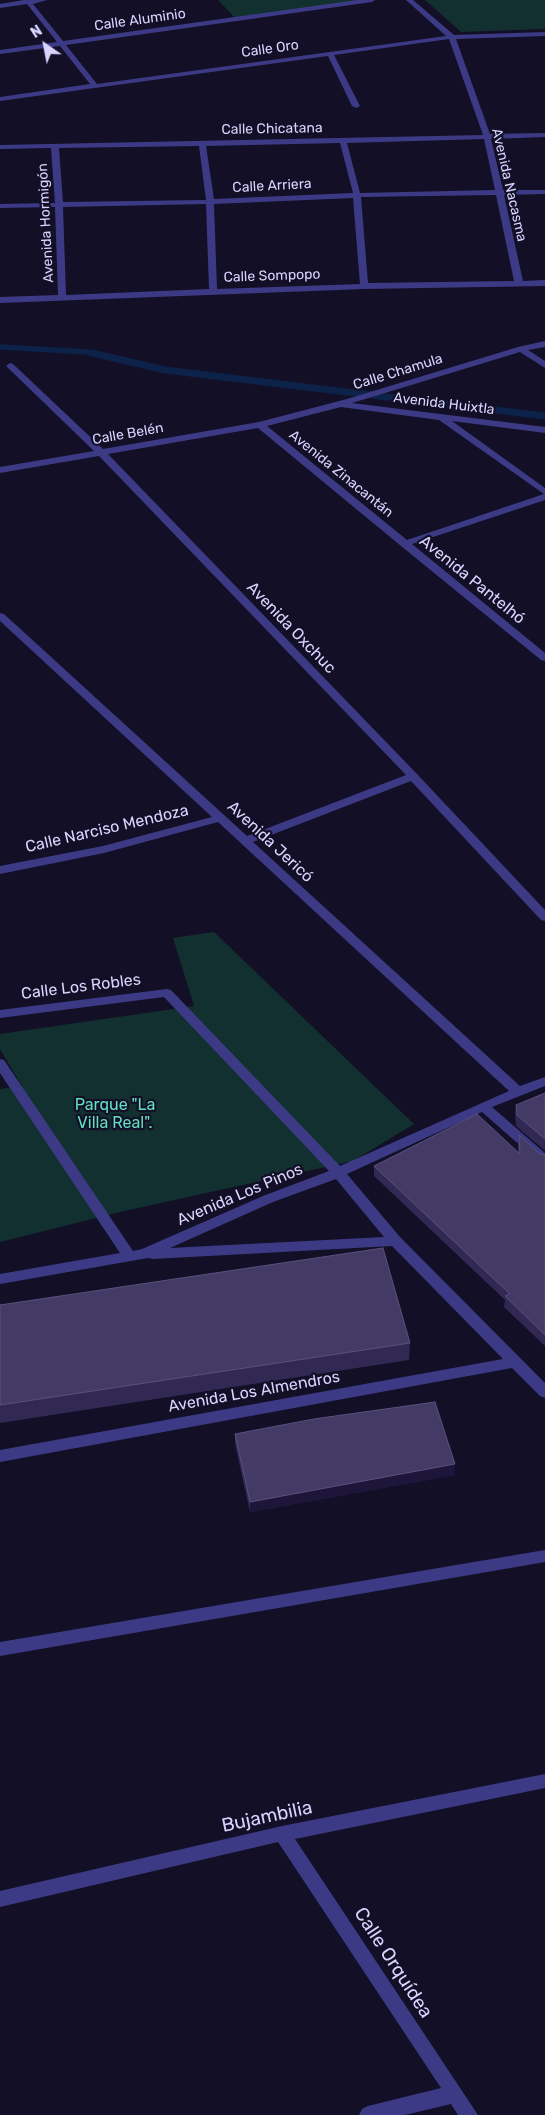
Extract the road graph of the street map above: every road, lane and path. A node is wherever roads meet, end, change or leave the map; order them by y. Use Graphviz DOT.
graph roads {
  1 [pos="44,0"];
  2 [pos="372,0"];
  3 [pos="409,0"];
  4 [pos="28,1"];
  5 [pos="0,6"];
  6 [pos="545,34"];
  7 [pos="452,37"];
  8 [pos="60,44"];
  9 [pos="0,52"];
  10 [pos="330,54"];
  11 [pos="95,86"];
  12 [pos="0,98"];
  13 [pos="356,106"];
  14 [pos="545,135"];
  15 [pos="488,136"];
  16 [pos="343,141"];
  17 [pos="202,142"];
  18 [pos="55,146"];
  19 [pos="0,147"];
  20 [pos="545,192"];
  21 [pos="499,193"];
  22 [pos="358,195"];
  23 [pos="210,202"];
  24 [pos="59,205"];
  25 [pos="0,206"];
  26 [pos="518,283"];
  27 [pos="545,283"];
  28 [pos="364,286"];
  29 [pos="213,292"];
  30 [pos="62,298"];
  31 [pos="0,300"];
  32 [pos="545,344"];
  33 [pos="521,349"];
  34 [pos="545,364"];
  35 [pos="10,366"];
  36 [pos="339,404"];
  37 [pos="441,418"];
  38 [pos="260,425"];
  39 [pos="545,430"];
  40 [pos="102,453"];
  41 [pos="0,470"];
  42 [pos="545,492"];
  43 [pos="545,497"];
  44 [pos="404,544"];
  45 [pos="0,616"];
  46 [pos="545,657"];
  47 [pos="413,776"];
  48 [pos="220,818"];
  49 [pos="245,841"];
  50 [pos="0,870"];
  51 [pos="545,917"];
  52 [pos="0,1014"];
  53 [pos="0,1063"];
  54 [pos="545,1081"];
  55 [pos="518,1092"];
  56 [pos="483,1106"];
  57 [pos="545,1160"];
  58 [pos="339,1173"];
  59 [pos="395,1241"];
  60 [pos="144,1254"];
  61 [pos="130,1257"];
  62 [pos="0,1279"];
  63 [pos="515,1362"];
  64 [pos="545,1392"];
  65 [pos="0,1456"];
  66 [pos="545,1556"];
  67 [pos="0,1649"];
  68 [pos="545,1781"];
  69 [pos="282,1834"];
  70 [pos="0,1899"];
  71 [pos="454,2094"];
  72 [pos="368,2115"];
  73 [pos="469,2115"];
  1 -- 4 [label="street"];
  2 -- 8 [label="street, Calle Aluminio"];
  3 -- 7 [label="street"];
  4 -- 5 [label="street"];
  4 -- 8 [label="street"];
  6 -- 7 [label="street, Calle Oro"];
  7 -- 10 [label="street, Calle Oro"];
  7 -- 15 [label="street, Avenida Nacasma"];
  8 -- 9 [label="street, Calle Aluminio"];
  8 -- 11 [label="street"];
  10 -- 11 [label="street, Calle Oro"];
  10 -- 13 [label="street"];
  11 -- 12 [label="street, Calle Oro"];
  14 -- 15 [label="street, Calle Chicatana"];
  15 -- 16 [label="street, Calle Chicatana"];
  15 -- 21 [label="street, Avenida Nacasma"];
  16 -- 17 [label="street, Calle Chicatana"];
  16 -- 22 [label="street"];
  17 -- 18 [label="street, Calle Chicatana"];
  17 -- 23 [label="street"];
  18 -- 19 [label="street, Calle Chicatana"];
  18 -- 24 [label="street, Avenida Hormigón"];
  20 -- 21 [label="street, Calle Arriera"];
  21 -- 22 [label="street, Calle Arriera"];
  21 -- 26 [label="street, Avenida Nacasma"];
  22 -- 23 [label="street, Calle Arriera"];
  22 -- 28 [label="street"];
  23 -- 24 [label="street, Calle Arriera"];
  23 -- 29 [label="street"];
  24 -- 25 [label="street, Calle Arriera"];
  24 -- 30 [label="street, Avenida Hormigón"];
  26 -- 27 [label="street, Calle Sompopo"];
  26 -- 28 [label="street, Calle Sompopo"];
  28 -- 29 [label="street, Calle Sompopo"];
  29 -- 30 [label="street, Calle Sompopo"];
  30 -- 31 [label="street, Calle Sompopo"];
  32 -- 33 [label="street, Calle Chamula"];
  33 -- 34 [label="street"];
  33 -- 36 [label="street, Calle Chamula"];
  35 -- 40 [label="street, Avenida Oxchuc"];
  36 -- 37 [label="street, Avenida Huixtla"];
  36 -- 38 [label="street, Calle Chamula"];
  37 -- 39 [label="street, Avenida Huixtla"];
  37 -- 42 [label="street"];
  38 -- 40 [label="street, Calle Belén"];
  38 -- 44 [label="street, Avenida Zinacantán"];
  40 -- 41 [label="street, Calle Belén"];
  40 -- 47 [label="street, Avenida Oxchuc"];
  43 -- 44 [label="street"];
  44 -- 46 [label="street, Avenida Pantelhó"];
  45 -- 48 [label="street, Avenida Jericó"];
  47 -- 49 [label="street"];
  47 -- 51 [label="street, Avenida Oxchuc"];
  48 -- 49 [label="street, Avenida Jericó"];
  48 -- 50 [label="street, Calle Narciso Mendoza"];
  49 -- 55 [label="street, Avenida Jericó"];
  52 -- 58 [label="street, Calle Los Robles"];
  53 -- 61 [label="street"];
  54 -- 55 [label="street, Avenida Los Pinos"];
  55 -- 56 [label="street, Avenida Los Pinos"];
  56 -- 57 [label="street"];
  56 -- 58 [label="street, Avenida Los Pinos"];
  58 -- 59 [label="street"];
  58 -- 60 [label="street, Avenida Los Pinos"];
  59 -- 60 [label="street"];
  59 -- 63 [label="street"];
  60 -- 61 [label="street, Avenida Los Pinos"];
  61 -- 62 [label="street, Avenida Los Pinos"];
  63 -- 64 [label="street"];
  63 -- 65 [label="street, Avenida Los Almendros"];
  66 -- 67 [label="street"];
  68 -- 69 [label="street, Bujambilia"];
  69 -- 70 [label="street, Bujambilia"];
  69 -- 71 [label="street, Calle Orquídea"];
  71 -- 72 [label="street"];
  71 -- 73 [label="street, Calle Orquídea"];
}
